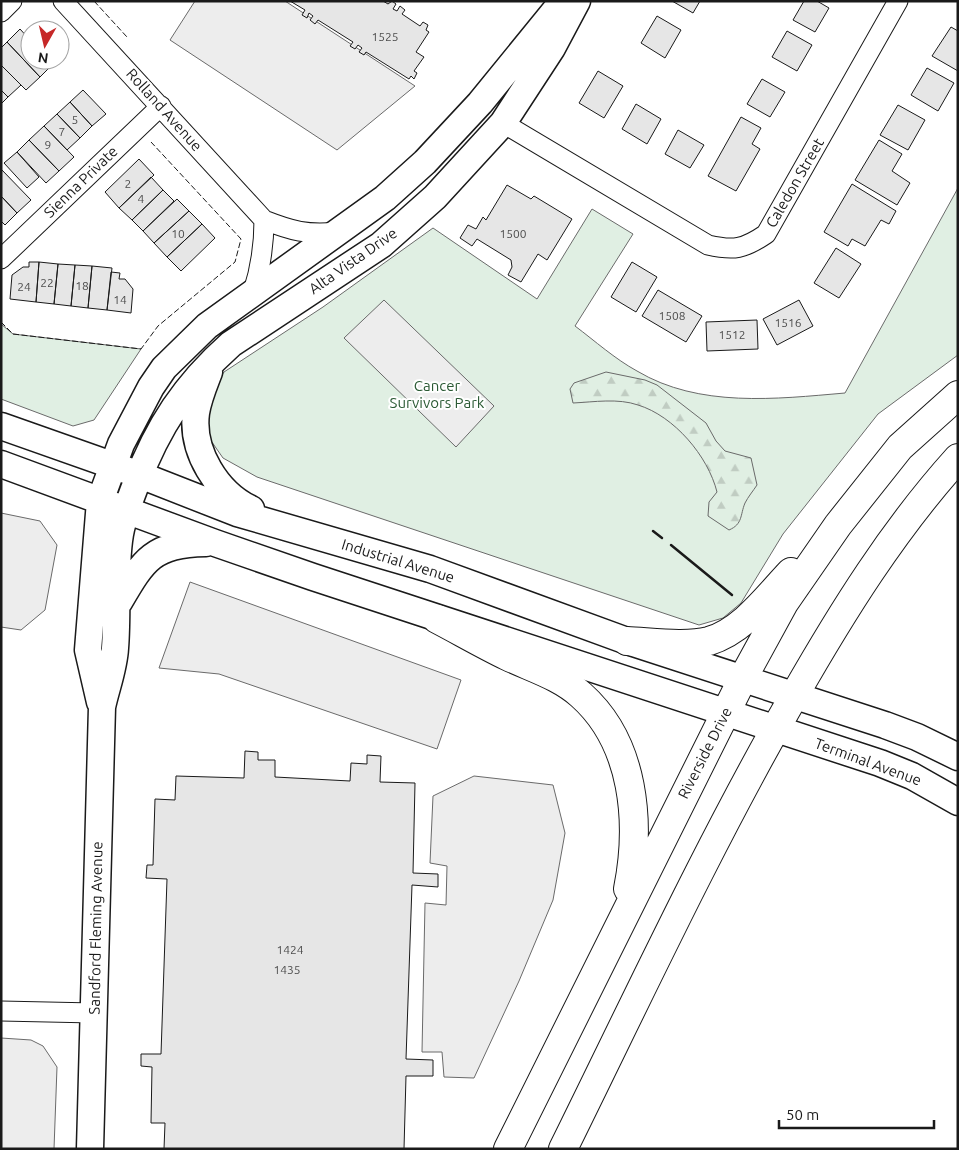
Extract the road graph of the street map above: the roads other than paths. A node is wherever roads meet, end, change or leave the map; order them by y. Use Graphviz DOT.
graph roads {
  1 [pos="12,1"];
  2 [pos="62,1"];
  3 [pos="563,1"];
  4 [pos="577,1"];
  5 [pos="898,1"];
  6 [pos="1,12"];
  7 [pos="161,106"];
  8 [pos="503,123"];
  9 [pos="264,220"];
  10 [pos="337,232"];
  11 [pos="1,259"];
  12 [pos="253,292"];
  13 [pos="214,359"];
  14 [pos="958,395"];
  15 [pos="1,426"];
  16 [pos="958,458"];
  17 [pos="1,464"];
  18 [pos="112,466"];
  19 [pos="140,475"];
  20 [pos="100,501"];
  21 [pos="126,510"];
  22 [pos="838,525"];
  23 [pos="302,532"];
  24 [pos="214,543"];
  25 [pos="118,605"];
  26 [pos="437,619"];
  27 [pos="627,641"];
  28 [pos="743,678"];
  29 [pos="794,696"];
  30 [pos="102,707"];
  31 [pos="726,712"];
  32 [pos="775,728"];
  33 [pos="958,757"];
  34 [pos="958,802"];
  35 [pos="617,929"];
  36 [pos="1,1011"];
  37 [pos="94,1014"];
  38 [pos="90,1149"];
  39 [pos="508,1149"];
  40 [pos="563,1149"];
  1 -- 6 [label="street"];
  2 -- 7 [label="street, Rolland Avenue"];
  3 -- 10 [label="street"];
  4 -- 8 [label="street, Alta Vista Drive"];
  5 -- 8 [label="street, Caledon Street"];
  7 -- 9 [label="street, Rolland Avenue"];
  7 -- 11 [label="street, Sienna Private"];
  8 -- 13 [label="street, Alta Vista Drive"];
  9 -- 10 [label="street, Rolland Avenue"];
  9 -- 12 [label="street"];
  10 -- 12 [label="street"];
  12 -- 18 [label="street"];
  13 -- 19 [label="street, Alta Vista Drive"];
  13 -- 23 [label="street"];
  14 -- 22 [label="main road, Riverside Drive"];
  15 -- 18 [label="street, Industrial Avenue"];
  16 -- 29 [label="main road"];
  17 -- 20 [label="street"];
  18 -- 19 [label="street, Industrial Avenue"];
  18 -- 20 [label="street"];
  19 -- 21 [label="street, Alta Vista Drive"];
  19 -- 23 [label="street, Industrial Avenue"];
  20 -- 21 [label="street"];
  20 -- 30 [label="street, Sandford Fleming Avenue"];
  21 -- 24 [label="street"];
  21 -- 25 [label="street, Sandford Fleming Avenue"];
  22 -- 27 [label="main road"];
  22 -- 28 [label="main road, Riverside Drive"];
  23 -- 27 [label="street, Industrial Avenue"];
  24 -- 25 [label="street"];
  24 -- 26 [label="street"];
  25 -- 30 [label="street, Sandford Fleming Avenue"];
  26 -- 31 [label="street"];
  26 -- 35 [label="main road"];
  27 -- 28 [label="street, Industrial Avenue"];
  28 -- 29 [label="street, Industrial Avenue"];
  28 -- 31 [label="main road, Riverside Drive"];
  29 -- 32 [label="main road"];
  29 -- 33 [label="street"];
  30 -- 37 [label="street, Sandford Fleming Avenue"];
  31 -- 32 [label="street"];
  31 -- 35 [label="main road, Riverside Drive"];
  32 -- 34 [label="street, Terminal Avenue"];
  32 -- 40 [label="main road"];
  35 -- 39 [label="main road, Riverside Drive"];
  36 -- 37 [label="street"];
  37 -- 38 [label="street, Sandford Fleming Avenue"];
}
